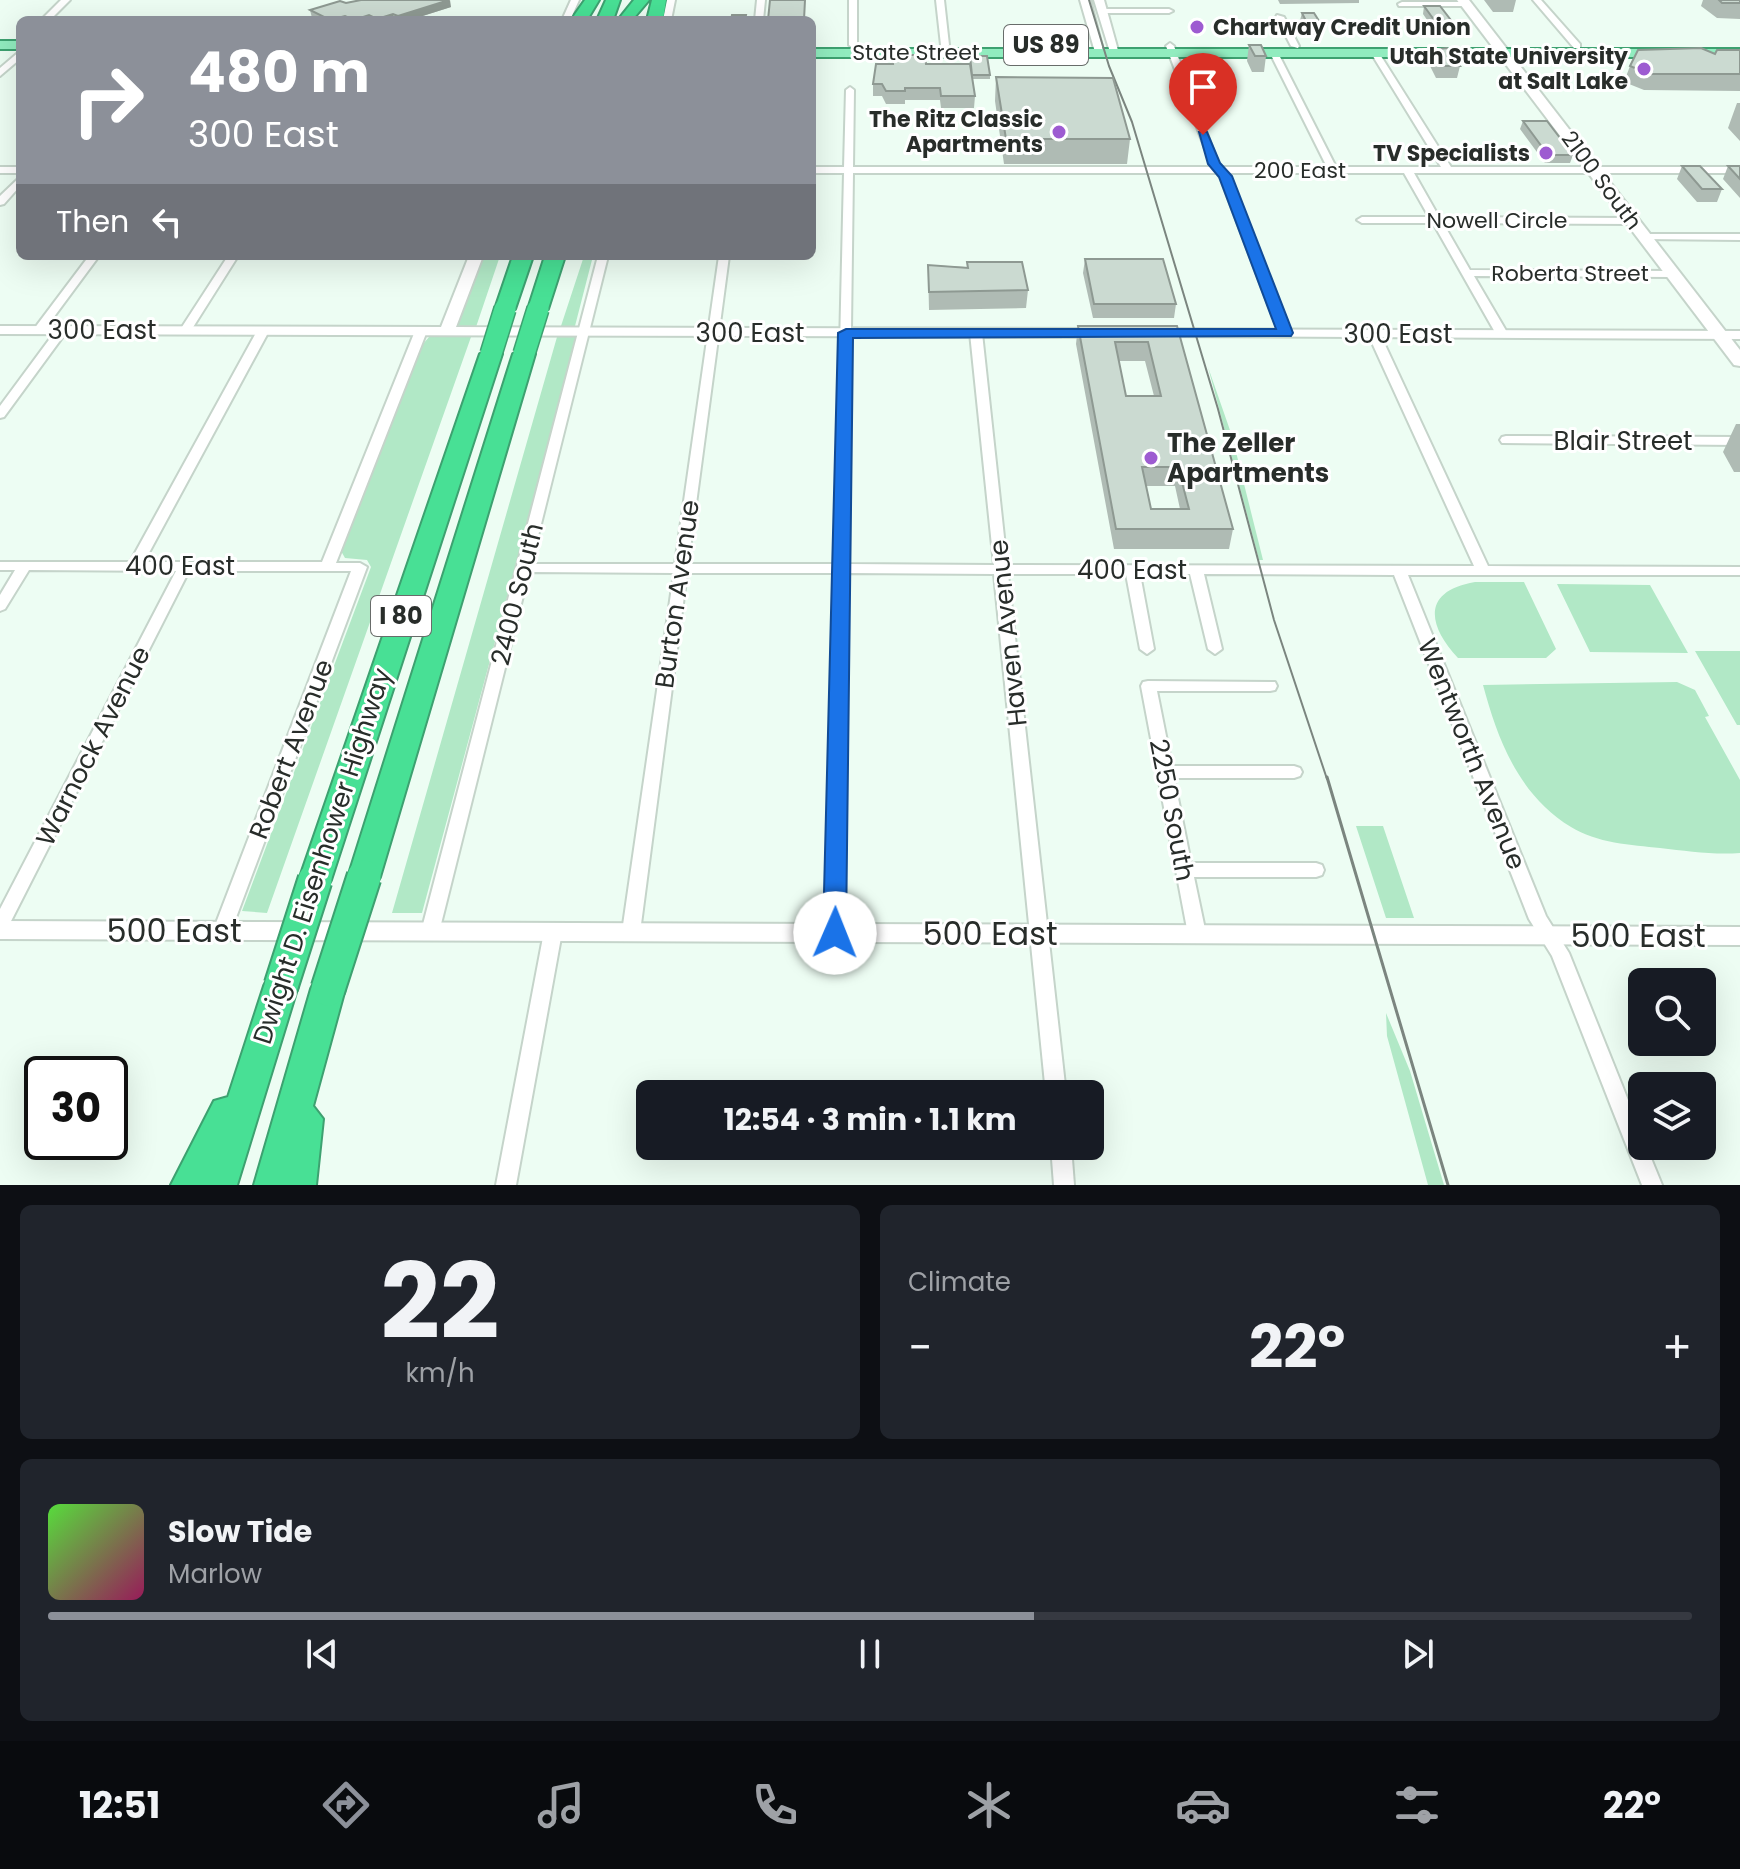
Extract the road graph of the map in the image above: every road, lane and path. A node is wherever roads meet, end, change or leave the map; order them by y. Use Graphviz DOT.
graph roads {
  1 [pos="66,0"];
  2 [pos="642,0"];
  3 [pos="853,0"];
  4 [pos="940,0"];
  5 [pos="1085,0"];
  6 [pos="1537,0"];
  7 [pos="1464,2"];
  8 [pos="1402,4"];
  9 [pos="1101,6"];
  10 [pos="1169,11"];
  11 [pos="49,16"];
  12 [pos="628,16"];
  13 [pos="1280,17"];
  14 [pos="945,45"];
  15 [pos="1295,46"];
  16 [pos="1577,46"];
  17 [pos="1740,46"];
  18 [pos="816,49"];
  19 [pos="853,49"];
  20 [pos="1106,49"];
  21 [pos="1172,49"];
  22 [pos="1502,49"];
  23 [pos="16,53"];
  24 [pos="1239,53"];
  25 [pos="1274,53"];
  26 [pos="1375,53"];
  27 [pos="1740,53"];
  28 [pos="0,73"];
  29 [pos="850,90"];
  30 [pos="816,170"];
  31 [pos="849,170"];
  32 [pos="1220,170"];
  33 [pos="1333,170"];
  34 [pos="1407,170"];
  35 [pos="1448,170"];
  36 [pos="1740,170"];
  37 [pos="1594,171"];
  38 [pos="16,184"];
  39 [pos="0,202"];
  40 [pos="1362,220"];
  41 [pos="1436,220"];
  42 [pos="1632,221"];
  43 [pos="1645,237"];
  44 [pos="1740,237"];
  45 [pos="91,260"];
  46 [pos="230,260"];
  47 [pos="474,260"];
  48 [pos="554,260"];
  49 [pos="560,260"];
  50 [pos="602,260"];
  51 [pos="723,260"];
  52 [pos="520,263"];
  53 [pos="1467,273"];
  54 [pos="1673,274"];
  55 [pos="549,279"];
  56 [pos="0,330"];
  57 [pos="186,330"];
  58 [pos="38,331"];
  59 [pos="61,331"];
  60 [pos="263,331"];
  61 [pos="421,331"];
  62 [pos="447,331"];
  63 [pos="583,332"];
  64 [pos="713,332"];
  65 [pos="846,333"];
  66 [pos="976,333"];
  67 [pos="1285,333"];
  68 [pos="1374,334"];
  69 [pos="1502,334"];
  70 [pos="1720,335"];
  71 [pos="1740,335"];
  72 [pos="1740,361"];
  73 [pos="0,414"];
  74 [pos="1506,440"];
  75 [pos="1740,441"];
  76 [pos="0,566"];
  77 [pos="25,566"];
  78 [pos="135,566"];
  79 [pos="185,566"];
  80 [pos="327,567"];
  81 [pos="360,567"];
  82 [pos="523,568"];
  83 [pos="681,568"];
  84 [pos="841,569"];
  85 [pos="1002,570"];
  86 [pos="1132,570"];
  87 [pos="1196,570"];
  88 [pos="1399,570"];
  89 [pos="1483,570"];
  90 [pos="1740,571"];
  91 [pos="0,606"];
  92 [pos="1147,649"];
  93 [pos="1215,649"];
  94 [pos="1270,686"];
  95 [pos="1165,772"];
  96 [pos="1294,772"];
  97 [pos="1184,870"];
  98 [pos="1316,870"];
  99 [pos="0,928"];
  100 [pos="222,931"];
  101 [pos="430,932"];
  102 [pos="553,932"];
  103 [pos="631,932"];
  104 [pos="835,933"];
  105 [pos="1040,934"];
  106 [pos="1197,934"];
  107 [pos="1549,936"];
  108 [pos="1740,936"];
  109 [pos="313,1040"];
  110 [pos="258,1053"];
  111 [pos="1055,1080"];
  112 [pos="1062,1160"];
  113 [pos="190,1185"];
  114 [pos="218,1185"];
  115 [pos="273,1185"];
  116 [pos="297,1185"];
  117 [pos="506,1185"];
  118 [pos="1064,1185"];
  119 [pos="1652,1185"];
  1 -- 11 [label="street"];
  2 -- 12 [label="highway"];
  3 -- 19 [label="street"];
  4 -- 14 [label="street"];
  5 -- 20 [label="street"];
  6 -- 16 [label="street"];
  7 -- 8 [label="street"];
  7 -- 22 [label="main road, 2100 South"];
  9 -- 10 [label="street"];
  9 -- 20 [label="street"];
  13 -- 15 [label="street"];
  14 -- 19 [label="main road, State Street / US 89"];
  14 -- 20 [label="main road, State Street / US 89"];
  15 -- 21 [label="main road, State Street / US 89"];
  15 -- 22 [label="main road, State Street / US 89"];
  15 -- 24 [label="main road"];
  16 -- 17 [label="main road, State Street / US 89"];
  16 -- 22 [label="main road, State Street / US 89"];
  18 -- 19 [label="main road, State Street / US 89"];
  19 -- 20 [label="main road, State Street / US 89"];
  20 -- 21 [label="main road, State Street / US 89"];
  21 -- 24 [label="main road, State Street / US 89"];
  21 -- 32 [label="street"];
  22 -- 26 [label="main road, State Street / US 89"];
  22 -- 27 [label="main road, State Street / US 89"];
  22 -- 37 [label="main road, 2100 South"];
  23 -- 28 [label="street"];
  24 -- 25 [label="main road, State Street / US 89"];
  25 -- 26 [label="main road, State Street / US 89"];
  25 -- 33 [label="street"];
  26 -- 35 [label="street"];
  29 -- 31 [label="street"];
  30 -- 31 [label="street, 200 East"];
  31 -- 32 [label="street, 200 East"];
  31 -- 65 [label="street"];
  32 -- 33 [label="street, 200 East"];
  32 -- 67 [label="street"];
  33 -- 34 [label="street, 200 East"];
  34 -- 35 [label="street, 200 East"];
  34 -- 41 [label="street"];
  35 -- 37 [label="street, 200 East"];
  36 -- 37 [label="street, 200 East"];
  37 -- 42 [label="main road, 2100 South"];
  38 -- 39 [label="street"];
  40 -- 41 [label="street, Nowell Circle"];
  41 -- 42 [label="street, Nowell Circle"];
  41 -- 53 [label="street"];
  42 -- 43 [label="main road, 2100 South"];
  43 -- 44 [label="street, Roberta Street"];
  43 -- 54 [label="main road, 2100 South"];
  45 -- 58 [label="street"];
  46 -- 57 [label="street"];
  47 -- 62 [label="street"];
  48 -- 55 [label="highway, Dwight D. Eisenhower Highway / I 80"];
  49 -- 55 [label="highway"];
  50 -- 63 [label="street, 2400 South"];
  51 -- 64 [label="street, Burton Avenue"];
  52 -- 110 [label="highway, Dwight D. Eisenhower Highway / I 80, bridge"];
  53 -- 54 [label="street, Roberta Street"];
  53 -- 69 [label="street"];
  54 -- 70 [label="main road, 2100 South"];
  55 -- 109 [label="highway, Dwight D. Eisenhower Highway / I 80, bridge"];
  56 -- 58 [label="street, 300 East"];
  57 -- 59 [label="street, 300 East"];
  57 -- 60 [label="street, 300 East"];
  58 -- 59 [label="street, 300 East"];
  59 -- 73 [label="street"];
  60 -- 61 [label="street, 300 East"];
  60 -- 78 [label="street"];
  61 -- 62 [label="street, 300 East"];
  61 -- 80 [label="street"];
  62 -- 63 [label="street, 300 East"];
  63 -- 64 [label="street, 300 East"];
  63 -- 82 [label="street, 2400 South"];
  64 -- 65 [label="street, 300 East"];
  64 -- 83 [label="street, Burton Avenue"];
  65 -- 66 [label="street, 300 East"];
  65 -- 84 [label="street"];
  66 -- 67 [label="street, 300 East"];
  66 -- 85 [label="street, Haven Avenue"];
  67 -- 68 [label="street, 300 East"];
  68 -- 69 [label="street, 300 East"];
  68 -- 89 [label="street"];
  69 -- 70 [label="street, 300 East"];
  70 -- 71 [label="street, 300 East"];
  70 -- 72 [label="main road, 2100 South"];
  74 -- 75 [label="street, Blair Street"];
  76 -- 77 [label="street, 400 East"];
  77 -- 78 [label="street, 400 East"];
  77 -- 91 [label="street"];
  78 -- 79 [label="street, 400 East"];
  79 -- 80 [label="street, 400 East"];
  79 -- 99 [label="street, Warnock Avenue"];
  80 -- 81 [label="street, 400 East"];
  81 -- 100 [label="street, Robert Avenue"];
  82 -- 83 [label="street, 400 East"];
  82 -- 101 [label="street, 2400 South"];
  83 -- 84 [label="street, 400 East"];
  83 -- 103 [label="street, Burton Avenue"];
  84 -- 85 [label="street, 400 East"];
  84 -- 104 [label="street"];
  85 -- 86 [label="street, 400 East"];
  85 -- 105 [label="street, Haven Avenue"];
  86 -- 87 [label="street, 400 East"];
  86 -- 92 [label="street"];
  87 -- 88 [label="street, 400 East"];
  87 -- 93 [label="street"];
  88 -- 89 [label="street, 400 East"];
  88 -- 107 [label="street, Wentworth Avenue"];
  89 -- 90 [label="street, 400 East"];
  94 -- 95 [label="street, 2250 South"];
  95 -- 96 [label="street"];
  95 -- 97 [label="street, 2250 South"];
  97 -- 98 [label="street"];
  97 -- 106 [label="street, 2250 South"];
  99 -- 100 [label="street, 500 East"];
  100 -- 101 [label="street, 500 East"];
  101 -- 102 [label="street, 500 East"];
  102 -- 103 [label="street, 500 East"];
  102 -- 117 [label="street"];
  103 -- 104 [label="street, 500 East"];
  104 -- 105 [label="street, 500 East"];
  105 -- 106 [label="street, 500 East"];
  105 -- 111 [label="street, Haven Avenue"];
  106 -- 107 [label="street, 500 East"];
  107 -- 108 [label="street, 500 East"];
  107 -- 119 [label="street, Wentworth Avenue"];
  109 -- 115 [label="highway, Dwight D. Eisenhower Highway / I 80"];
  109 -- 116 [label="highway"];
  110 -- 113 [label="highway"];
  110 -- 114 [label="highway, Dwight D. Eisenhower Highway / I 80"];
  112 -- 118 [label="street"];
}
